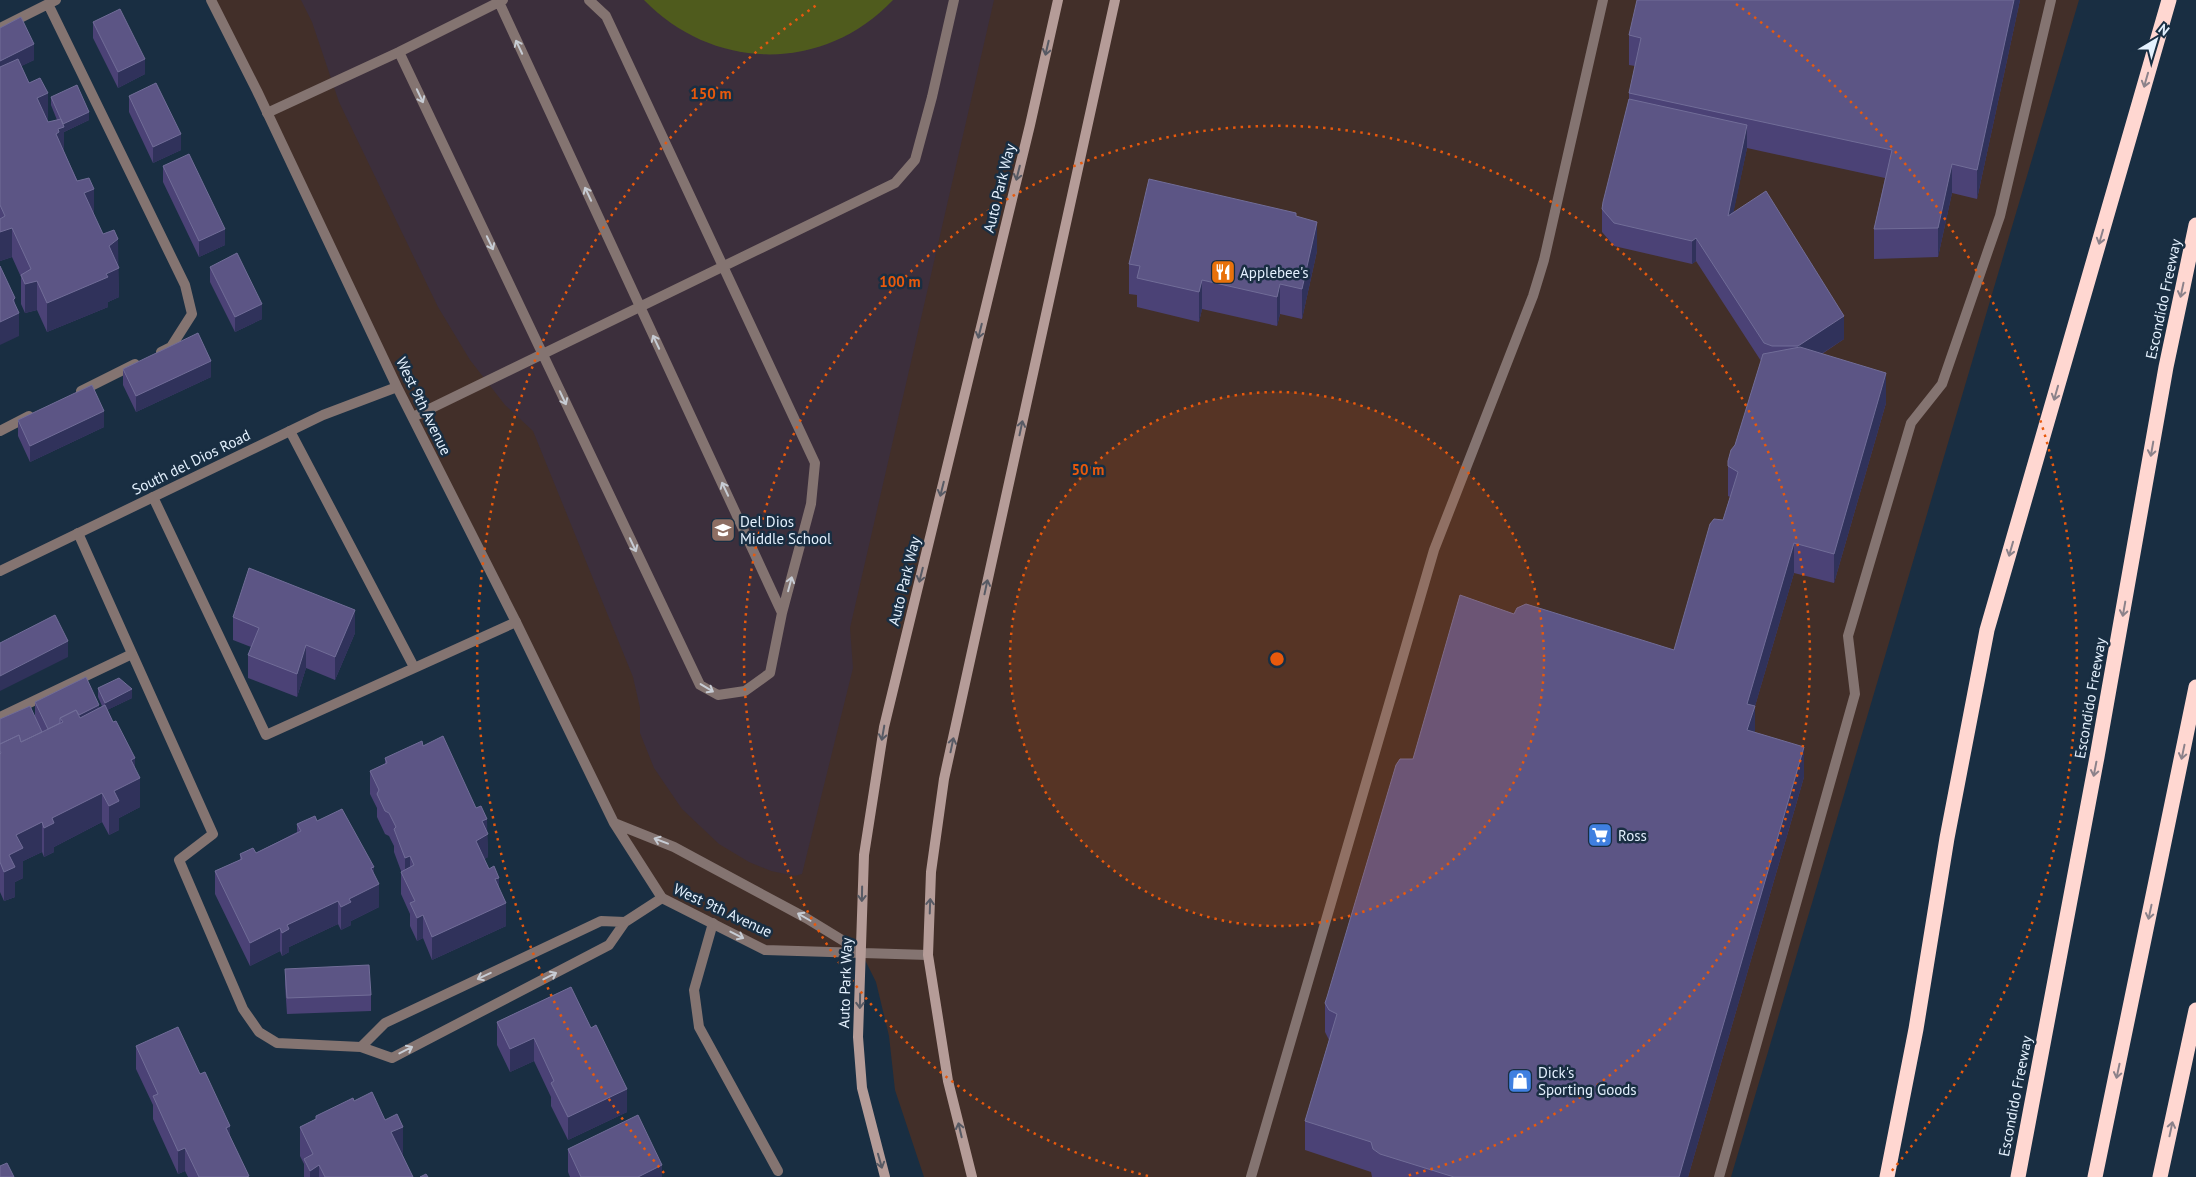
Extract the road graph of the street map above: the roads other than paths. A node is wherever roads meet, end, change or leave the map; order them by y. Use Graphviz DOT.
graph roads {
  1 [pos="211,0"];
  2 [pos="589,0"];
  3 [pos="954,0"];
  4 [pos="1058,0"];
  5 [pos="1115,0"];
  6 [pos="1603,0"];
  7 [pos="2051,0"];
  8 [pos="2169,0"];
  9 [pos="500,1"];
  10 [pos="52,2"];
  11 [pos="0,28"];
  12 [pos="399,52"];
  13 [pos="267,113"];
  14 [pos="2196,225"];
  15 [pos="723,267"];
  16 [pos="641,308"];
  17 [pos="542,354"];
  18 [pos="397,387"];
  19 [pos="69,397"];
  20 [pos="43,410"];
  21 [pos="412,417"];
  22 [pos="0,430"];
  23 [pos="290,432"];
  24 [pos="153,497"];
  25 [pos="78,533"];
  26 [pos="0,571"];
  27 [pos="782,613"];
  28 [pos="516,622"];
  29 [pos="132,654"];
  30 [pos="414,667"];
  31 [pos="2196,687"];
  32 [pos="0,717"];
  33 [pos="614,823"];
  34 [pos="662,898"];
  35 [pos="625,922"];
  36 [pos="713,923"];
  37 [pos="861,952"];
  38 [pos="928,955"];
  39 [pos="2196,1010"];
  40 [pos="361,1047"];
  41 [pos="778,1171"];
  42 [pos="885,1177"];
  43 [pos="972,1177"];
  44 [pos="1251,1177"];
  45 [pos="1718,1177"];
  46 [pos="1887,1177"];
  47 [pos="2018,1177"];
  48 [pos="2096,1177"];
  49 [pos="2160,1177"];
  1 -- 13 [label="street, West 9th Avenue"];
  2 -- 15 [label="street"];
  3 -- 15 [label="street"];
  4 -- 37 [label="main road, Auto Park Way, one-way"];
  38 -- 5 [label="main road, one-way"];
  6 -- 44 [label="street"];
  7 -- 45 [label="street"];
  8 -- 46 [label="highway, one-way"];
  9 -- 12 [label="street"];
  16 -- 9 [label="street, one-way"];
  10 -- 11 [label="street"];
  10 -- 19 [label="street"];
  12 -- 13 [label="street"];
  12 -- 17 [label="street, one-way"];
  13 -- 18 [label="street, West 9th Avenue"];
  14 -- 47 [label="highway, Escondido Freeway, one-way"];
  15 -- 16 [label="street"];
  27 -- 15 [label="street, one-way"];
  16 -- 17 [label="street"];
  27 -- 16 [label="street, one-way"];
  17 -- 21 [label="street"];
  17 -- 27 [label="street, one-way"];
  18 -- 21 [label="street, West 9th Avenue"];
  18 -- 23 [label="street, South del Dios Road"];
  20 -- 22 [label="street"];
  21 -- 28 [label="street, West 9th Avenue"];
  23 -- 24 [label="street, South del Dios Road"];
  23 -- 30 [label="street"];
  24 -- 25 [label="street, South del Dios Road"];
  24 -- 30 [label="street"];
  25 -- 26 [label="street, South del Dios Road"];
  25 -- 29 [label="street"];
  28 -- 30 [label="street"];
  28 -- 33 [label="street, West 9th Avenue"];
  29 -- 32 [label="street"];
  29 -- 40 [label="street"];
  31 -- 48 [label="highway, one-way"];
  33 -- 34 [label="street, West 9th Avenue"];
  37 -- 33 [label="street, West 9th Avenue, one-way"];
  34 -- 35 [label="street"];
  34 -- 36 [label="street, West 9th Avenue"];
  35 -- 40 [label="street, one-way"];
  40 -- 35 [label="street, one-way"];
  36 -- 37 [label="street, West 9th Avenue, one-way"];
  36 -- 41 [label="street"];
  37 -- 38 [label="street, West 9th Avenue"];
  37 -- 42 [label="main road, Auto Park Way, one-way"];
  43 -- 38 [label="main road, one-way"];
  49 -- 39 [label="highway, one-way"];
}
